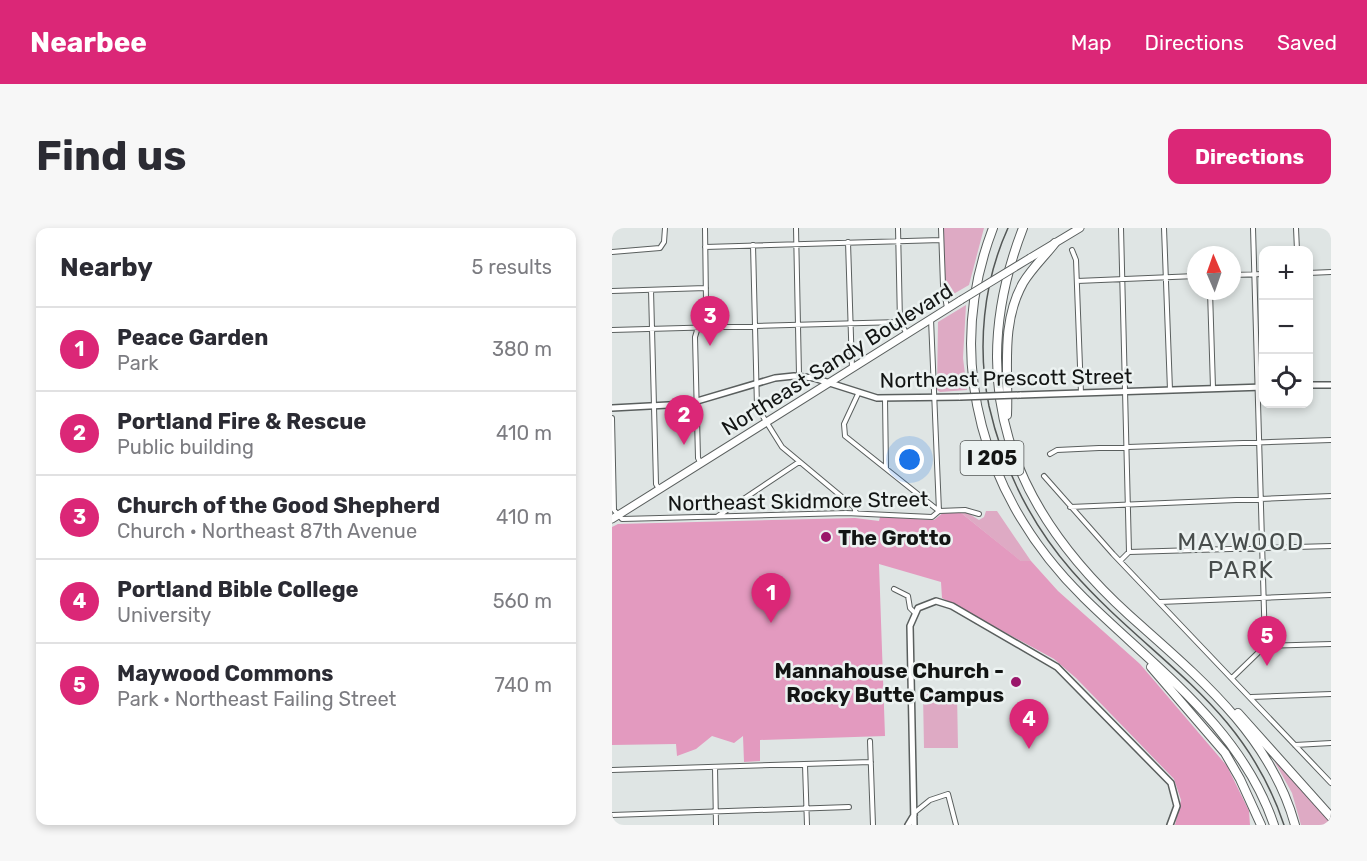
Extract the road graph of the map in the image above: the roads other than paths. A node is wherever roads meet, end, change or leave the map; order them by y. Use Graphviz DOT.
graph roads {
  1 [pos="665,228"];
  2 [pos="705,228"];
  3 [pos="796,228"];
  4 [pos="898,228"];
  5 [pos="940,228"];
  6 [pos="988,228"];
  7 [pos="993,228"];
  8 [pos="1023,228"];
  9 [pos="1080,228"];
  10 [pos="1121,228"];
  11 [pos="1164,228"];
  12 [pos="1253,228"];
  13 [pos="1296,228"];
  14 [pos="941,240"];
  15 [pos="898,241"];
  16 [pos="848,242"];
  17 [pos="1055,243"];
  18 [pos="796,244"];
  19 [pos="753,245"];
  20 [pos="1297,246"];
  21 [pos="705,247"];
  22 [pos="1072,250"];
  23 [pos="612,252"];
  24 [pos="1331,272"];
  25 [pos="1313,273"];
  26 [pos="1254,274"];
  27 [pos="1259,274"];
  28 [pos="1241,275"];
  29 [pos="1187,277"];
  30 [pos="978,278"];
  31 [pos="1166,278"];
  32 [pos="1122,279"];
  33 [pos="1077,281"];
  34 [pos="706,288"];
  35 [pos="651,290"];
  36 [pos="612,291"];
  37 [pos="1210,300"];
  38 [pos="948,309"];
  39 [pos="931,319"];
  40 [pos="900,322"];
  41 [pos="849,323"];
  42 [pos="798,325"];
  43 [pos="756,326"];
  44 [pos="696,328"];
  45 [pos="652,329"];
  46 [pos="612,330"];
  47 [pos="907,334"];
  48 [pos="1259,355"];
  49 [pos="852,368"];
  50 [pos="799,375"];
  51 [pos="829,383"];
  52 [pos="756,384"];
  53 [pos="1331,385"];
  54 [pos="1313,386"];
  55 [pos="1259,387"];
  56 [pos="1213,389"];
  57 [pos="1170,391"];
  58 [pos="1125,392"];
  59 [pos="1081,393"];
  60 [pos="858,394"];
  61 [pos="936,398"];
  62 [pos="885,399"];
  63 [pos="696,402"];
  64 [pos="654,407"];
  65 [pos="612,408"];
  66 [pos="1261,408"];
  67 [pos="612,418"];
  68 [pos="1005,422"];
  69 [pos="766,423"];
  70 [pos="1331,440"];
  71 [pos="1260,443"];
  72 [pos="1127,447"];
  73 [pos="1050,454"];
  74 [pos="799,462"];
  75 [pos="701,464"];
  76 [pos="886,469"];
  77 [pos="1044,476"];
  78 [pos="660,490"];
  79 [pos="1331,496"];
  80 [pos="1261,499"];
  81 [pos="1128,503"];
  82 [pos="1070,507"];
  83 [pos="939,511"];
  84 [pos="856,513"];
  85 [pos="979,514"];
  86 [pos="718,517"];
  87 [pos="615,518"];
  88 [pos="1331,546"];
  89 [pos="1262,548"];
  90 [pos="1129,552"];
  91 [pos="1121,560"];
  92 [pos="894,590"];
  93 [pos="1331,595"];
  94 [pos="1264,597"];
  95 [pos="1160,602"];
  96 [pos="914,612"];
  97 [pos="1331,644"];
  98 [pos="1265,646"];
  99 [pos="1148,659"];
  100 [pos="1232,678"];
  101 [pos="1331,694"];
  102 [pos="1250,697"];
  103 [pos="1229,708"];
  104 [pos="870,741"];
  105 [pos="1331,743"];
  106 [pos="1295,745"];
  107 [pos="871,762"];
  108 [pos="805,765"];
  109 [pos="715,767"];
  110 [pos="612,770"];
  111 [pos="1331,783"];
  112 [pos="849,807"];
  113 [pos="806,809"];
  114 [pos="716,812"];
  115 [pos="914,813"];
  116 [pos="612,815"];
  117 [pos="1331,817"];
  118 [pos="716,825"];
  119 [pos="807,825"];
  120 [pos="873,825"];
  121 [pos="908,825"];
  122 [pos="914,825"];
  123 [pos="956,825"];
  124 [pos="1170,825"];
  125 [pos="1261,825"];
  126 [pos="1274,825"];
  127 [pos="1295,825"];
  1 -- 23 [label="street"];
  2 -- 21 [label="street"];
  3 -- 18 [label="street"];
  4 -- 15 [label="street"];
  5 -- 14 [label="street"];
  6 -- 30 [label="highway"];
  7 -- 30 [label="highway, I 205"];
  8 -- 68 [label="highway, I 205"];
  9 -- 17 [label="main road, Northeast Sandy Boulevard"];
  10 -- 32 [label="street"];
  11 -- 31 [label="street"];
  12 -- 26 [label="street"];
  13 -- 20 [label="street"];
  14 -- 15 [label="street"];
  14 -- 38 [label="street"];
  15 -- 16 [label="street"];
  15 -- 40 [label="street"];
  16 -- 18 [label="street"];
  16 -- 41 [label="street"];
  17 -- 38 [label="main road, Northeast Sandy Boulevard, bridge"];
  17 -- 68 [label="highway"];
  18 -- 19 [label="street"];
  18 -- 42 [label="street"];
  19 -- 21 [label="street"];
  19 -- 43 [label="street"];
  21 -- 34 [label="street"];
  22 -- 33 [label="street"];
  24 -- 25 [label="street"];
  26 -- 27 [label="street"];
  26 -- 28 [label="street"];
  26 -- 48 [label="street"];
  29 -- 31 [label="street"];
  30 -- 99 [label="highway, I 205"];
  31 -- 32 [label="street"];
  31 -- 57 [label="street"];
  32 -- 33 [label="street"];
  32 -- 58 [label="street"];
  33 -- 59 [label="street"];
  34 -- 35 [label="street"];
  34 -- 44 [label="street"];
  35 -- 36 [label="street"];
  35 -- 45 [label="street"];
  37 -- 56 [label="street"];
  38 -- 39 [label="main road, Northeast Sandy Boulevard"];
  39 -- 47 [label="main road, Northeast Sandy Boulevard"];
  39 -- 61 [label="street"];
  40 -- 41 [label="street"];
  40 -- 47 [label="street"];
  41 -- 42 [label="street"];
  41 -- 49 [label="street"];
  42 -- 43 [label="street"];
  42 -- 50 [label="street"];
  43 -- 44 [label="street"];
  43 -- 52 [label="street"];
  44 -- 45 [label="street"];
  44 -- 63 [label="street"];
  45 -- 46 [label="street"];
  45 -- 64 [label="street"];
  47 -- 49 [label="main road, Northeast Sandy Boulevard"];
  49 -- 51 [label="main road, Northeast Sandy Boulevard"];
  50 -- 51 [label="street, Northeast Prescott Street"];
  50 -- 52 [label="street, Northeast Prescott Street"];
  51 -- 60 [label="street, Northeast Prescott Street"];
  51 -- 69 [label="main road, Northeast Sandy Boulevard"];
  52 -- 63 [label="street, Northeast Prescott Street"];
  52 -- 69 [label="street"];
  53 -- 54 [label="street"];
  55 -- 56 [label="street, Northeast Prescott Street"];
  56 -- 57 [label="street, Northeast Prescott Street"];
  57 -- 58 [label="street, Northeast Prescott Street"];
  58 -- 59 [label="street, Northeast Prescott Street"];
  58 -- 72 [label="street"];
  59 -- 61 [label="street, Northeast Prescott Street, bridge"];
  60 -- 62 [label="street, Northeast Prescott Street"];
  60 -- 76 [label="street"];
  61 -- 62 [label="street, Northeast Prescott Street"];
  61 -- 83 [label="street"];
  62 -- 76 [label="street"];
  63 -- 64 [label="street, Northeast Prescott Street"];
  63 -- 75 [label="street"];
  64 -- 65 [label="street, Northeast Prescott Street"];
  64 -- 78 [label="street"];
  66 -- 71 [label="street"];
  67 -- 87 [label="street"];
  68 -- 103 [label="highway, I 205"];
  69 -- 74 [label="street"];
  69 -- 75 [label="main road, Northeast Sandy Boulevard"];
  70 -- 71 [label="street"];
  71 -- 72 [label="street"];
  71 -- 80 [label="street"];
  72 -- 73 [label="street"];
  72 -- 81 [label="street"];
  74 -- 84 [label="street"];
  74 -- 86 [label="street"];
  75 -- 78 [label="main road, Northeast Sandy Boulevard"];
  76 -- 83 [label="street"];
  77 -- 82 [label="street"];
  78 -- 87 [label="main road, Northeast Sandy Boulevard"];
  79 -- 80 [label="street"];
  80 -- 81 [label="street"];
  80 -- 89 [label="street"];
  81 -- 82 [label="street"];
  81 -- 90 [label="street"];
  82 -- 91 [label="street"];
  83 -- 84 [label="street, Northeast Skidmore Street"];
  83 -- 85 [label="street, Northeast Skidmore Street"];
  84 -- 86 [label="street, Northeast Skidmore Street"];
  86 -- 87 [label="street, Northeast Skidmore Street"];
  88 -- 89 [label="street"];
  89 -- 90 [label="street"];
  89 -- 94 [label="street"];
  90 -- 91 [label="street"];
  91 -- 95 [label="street"];
  92 -- 96 [label="street"];
  93 -- 94 [label="street"];
  94 -- 95 [label="street"];
  94 -- 98 [label="street"];
  95 -- 100 [label="street"];
  96 -- 115 [label="street"];
  96 -- 124 [label="street"];
  97 -- 98 [label="street"];
  98 -- 100 [label="street"];
  99 -- 125 [label="highway"];
  99 -- 126 [label="highway, I 205"];
  100 -- 102 [label="street"];
  101 -- 102 [label="street"];
  102 -- 106 [label="street"];
  103 -- 117 [label="highway"];
  103 -- 127 [label="highway, I 205"];
  104 -- 107 [label="street"];
  105 -- 106 [label="street"];
  106 -- 111 [label="street"];
  107 -- 108 [label="street"];
  107 -- 120 [label="street"];
  108 -- 109 [label="street"];
  108 -- 113 [label="street"];
  109 -- 110 [label="street"];
  109 -- 114 [label="street"];
  112 -- 113 [label="street"];
  113 -- 114 [label="street"];
  113 -- 119 [label="street"];
  114 -- 116 [label="street"];
  114 -- 118 [label="street"];
  115 -- 121 [label="street"];
  115 -- 122 [label="street"];
  115 -- 123 [label="street"];
}
